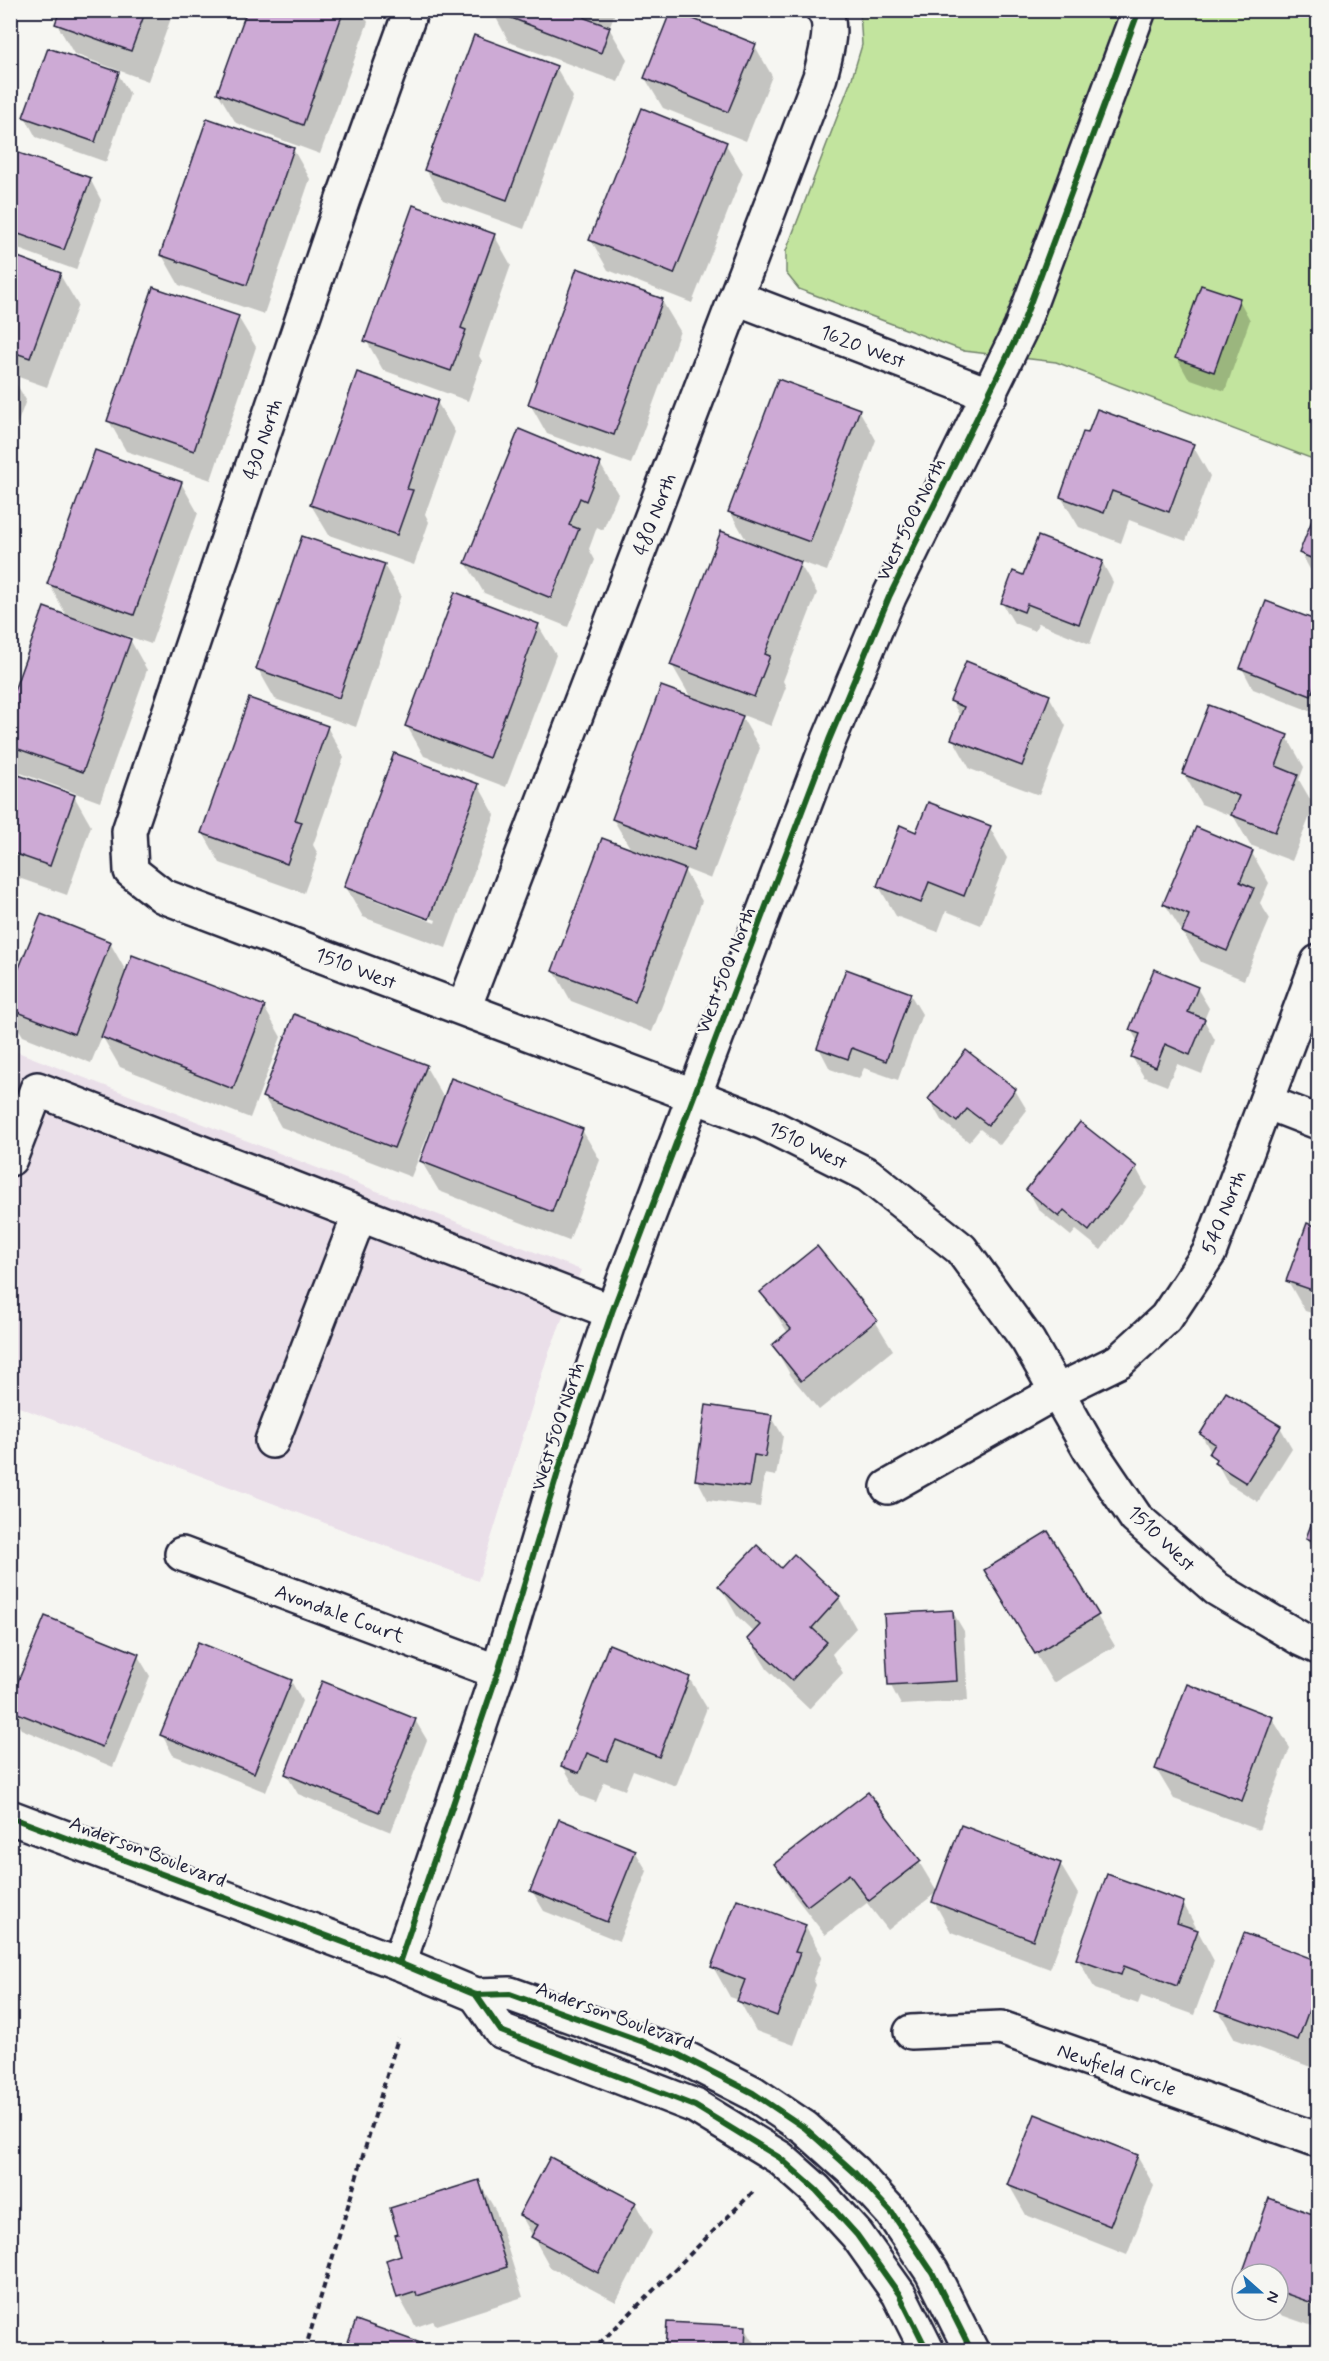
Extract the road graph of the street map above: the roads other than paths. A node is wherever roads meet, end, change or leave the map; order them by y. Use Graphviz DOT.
graph roads {
  1 [pos="411,10"];
  2 [pos="1139,10"];
  3 [pos="825,13"];
  4 [pos="736,298"];
  5 [pos="990,394"];
  6 [pos="131,871"];
  7 [pos="1318,962"];
  8 [pos="464,1008"];
  9 [pos="695,1096"];
  10 [pos="1266,1102"];
  11 [pos="1318,1122"];
  12 [pos="10,1159"];
  13 [pos="359,1216"];
  14 [pos="612,1312"];
  15 [pos="1058,1391"];
  16 [pos="272,1441"];
  17 [pos="888,1487"];
  18 [pos="182,1554"];
  19 [pos="1318,1647"];
  20 [pos="498,1672"];
  21 [pos="10,1817"];
  22 [pos="399,1963"];
  23 [pos="476,1995"];
  24 [pos="911,2032"];
  25 [pos="1318,2140"];
  26 [pos="927,2350"];
  27 [pos="971,2350"];
  1 -- 6 [label="street, 430 North"];
  2 -- 5 [label="street, West 500 North"];
  3 -- 4 [label="street, 480 North"];
  4 -- 5 [label="street, 1620 West"];
  4 -- 8 [label="street, 480 North"];
  5 -- 9 [label="street, West 500 North"];
  6 -- 8 [label="street, 1510 West"];
  7 -- 10 [label="street, 540 North"];
  8 -- 9 [label="street, 1510 West"];
  9 -- 14 [label="street, West 500 North"];
  9 -- 15 [label="street, 1510 West"];
  10 -- 11 [label="street"];
  10 -- 15 [label="street, 540 North"];
  12 -- 13 [label="street"];
  13 -- 14 [label="street"];
  13 -- 16 [label="street"];
  14 -- 20 [label="street, West 500 North"];
  15 -- 17 [label="street, 540 North"];
  15 -- 19 [label="street, 1510 West"];
  18 -- 20 [label="street, Avondale Court"];
  20 -- 22 [label="street, West 500 North"];
  21 -- 22 [label="street, Anderson Boulevard"];
  22 -- 23 [label="street, Anderson Boulevard"];
  23 -- 26 [label="street"];
  23 -- 27 [label="street, Anderson Boulevard"];
  24 -- 25 [label="street, Newfield Circle"];
}
